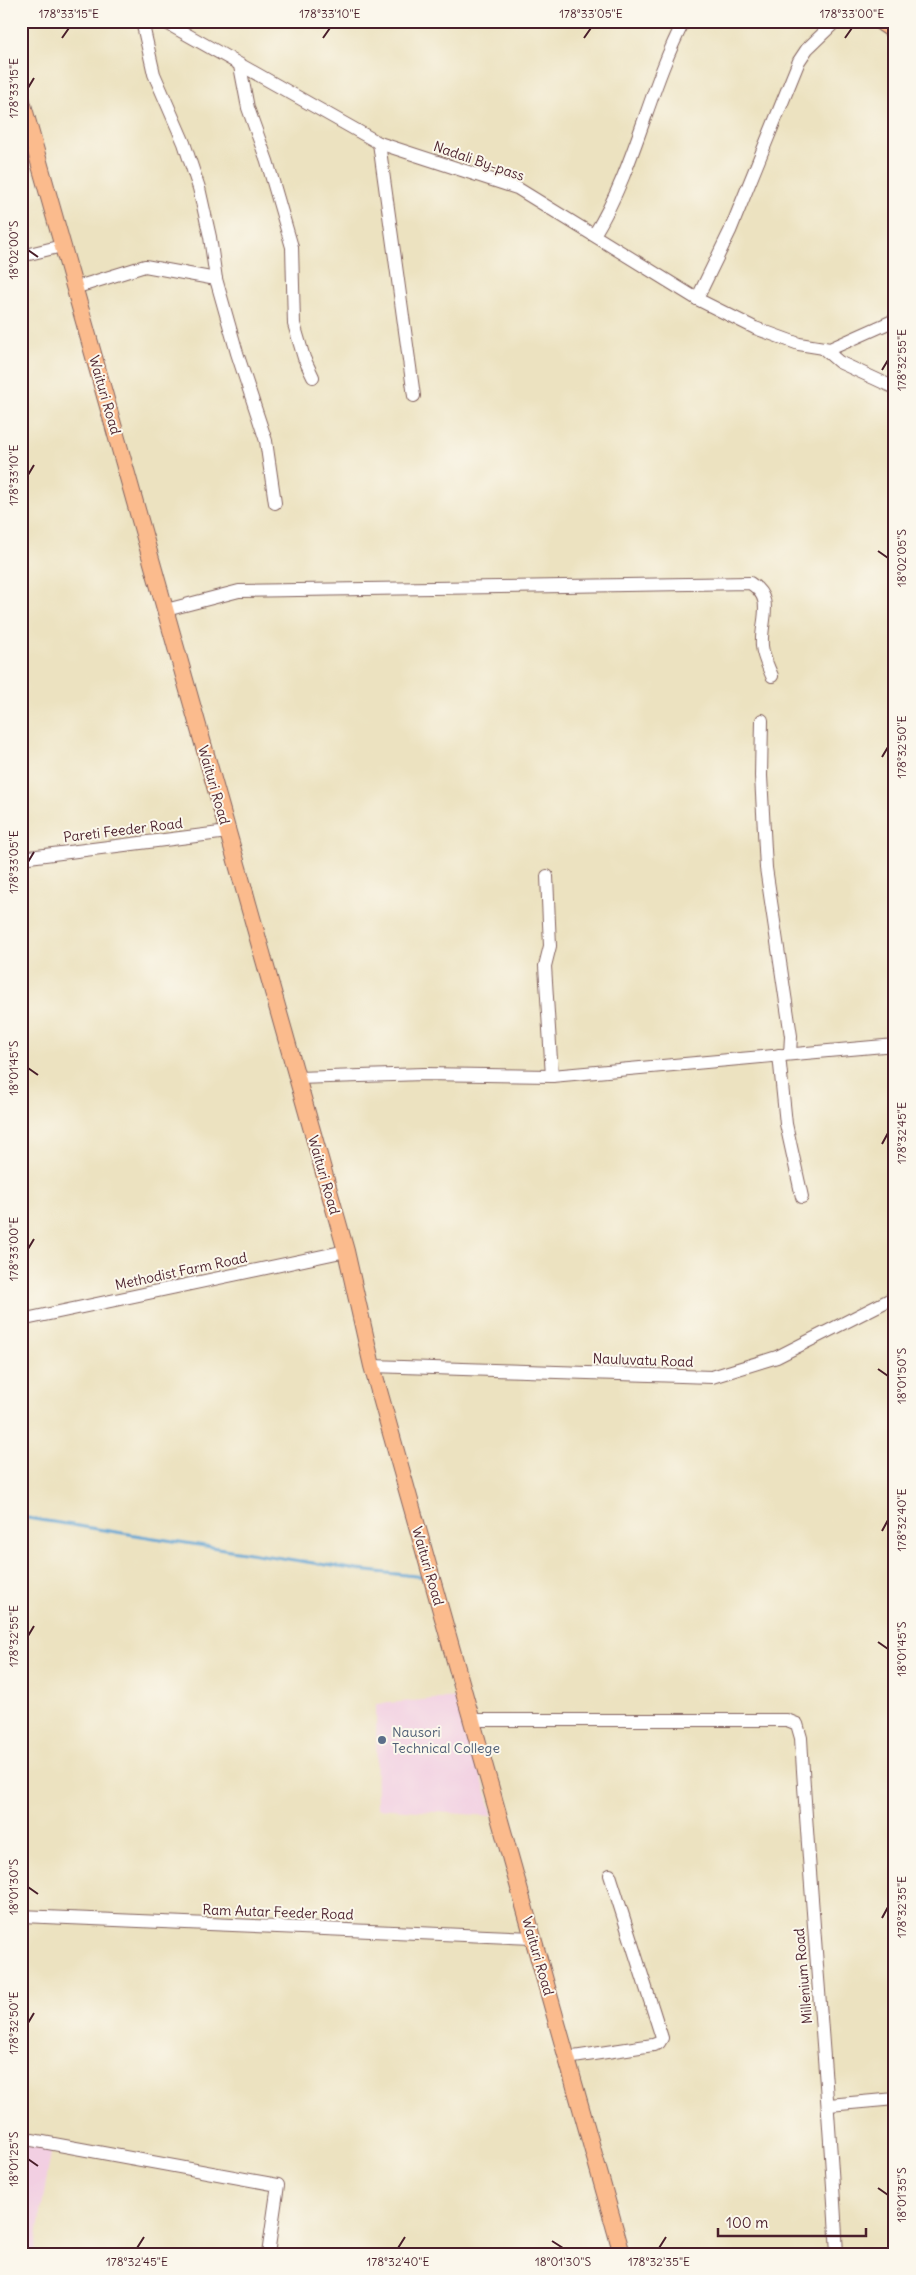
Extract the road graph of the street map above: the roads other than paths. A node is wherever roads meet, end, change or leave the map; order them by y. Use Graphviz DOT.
graph roads {
  1 [pos="142,21"];
  2 [pos="163,21"];
  3 [pos="684,21"];
  4 [pos="836,21"];
  5 [pos="879,21"];
  6 [pos="895,32"];
  7 [pos="240,66"];
  8 [pos="21,98"];
  9 [pos="378,143"];
  10 [pos="594,235"];
  11 [pos="62,246"];
  12 [pos="21,256"];
  13 [pos="216,279"];
  14 [pos="74,288"];
  15 [pos="697,299"];
  16 [pos="895,320"];
  17 [pos="824,349"];
  18 [pos="313,377"];
  19 [pos="895,388"];
  20 [pos="414,396"];
  21 [pos="275,503"];
  22 [pos="166,610"];
  23 [pos="772,676"];
  24 [pos="762,720"];
  25 [pos="228,832"];
  26 [pos="21,858"];
  27 [pos="547,876"];
  28 [pos="895,1045"];
  29 [pos="785,1055"];
  30 [pos="552,1076"];
  31 [pos="297,1078"];
  32 [pos="802,1197"];
  33 [pos="346,1252"];
  34 [pos="895,1297"];
  35 [pos="21,1320"];
  36 [pos="372,1366"];
  37 [pos="472,1720"];
  38 [pos="610,1875"];
  39 [pos="21,1916"];
  40 [pos="533,1938"];
  41 [pos="567,2058"];
  42 [pos="895,2099"];
  43 [pos="829,2105"];
  44 [pos="21,2138"];
  45 [pos="268,2254"];
  46 [pos="622,2254"];
  47 [pos="837,2254"];
  1 -- 13 [label="street"];
  2 -- 7 [label="street, Nadali By-pass"];
  3 -- 10 [label="street"];
  4 -- 15 [label="street"];
  5 -- 6 [label="main road"];
  7 -- 9 [label="street, Nadali By-pass"];
  7 -- 18 [label="street"];
  8 -- 11 [label="main road, Waituri Road"];
  9 -- 10 [label="street, Nadali By-pass"];
  9 -- 20 [label="street"];
  10 -- 15 [label="street, Nadali By-pass"];
  11 -- 12 [label="street"];
  11 -- 14 [label="main road, Waituri Road"];
  13 -- 14 [label="street"];
  13 -- 21 [label="street"];
  14 -- 22 [label="main road, Waituri Road"];
  15 -- 17 [label="street, Nadali By-pass"];
  16 -- 17 [label="street, Nadali By-pass"];
  17 -- 19 [label="street"];
  22 -- 23 [label="street"];
  22 -- 25 [label="main road, Waituri Road"];
  24 -- 29 [label="street"];
  25 -- 26 [label="street, Pareti Feeder Road"];
  25 -- 31 [label="main road, Waituri Road"];
  27 -- 30 [label="street"];
  28 -- 29 [label="street"];
  29 -- 30 [label="street"];
  29 -- 32 [label="street"];
  30 -- 31 [label="street"];
  31 -- 33 [label="main road, Waituri Road"];
  33 -- 35 [label="street, Methodist Farm Road"];
  33 -- 36 [label="main road, Waituri Road"];
  34 -- 36 [label="street, Nauluvatu Road"];
  36 -- 37 [label="main road, Waituri Road"];
  37 -- 40 [label="main road, Waituri Road"];
  37 -- 43 [label="street, Millenium Road"];
  38 -- 41 [label="street"];
  39 -- 40 [label="street, Ram Autar Feeder Road"];
  40 -- 41 [label="main road, Waituri Road"];
  41 -- 46 [label="main road, Waituri Road"];
  42 -- 43 [label="street"];
  43 -- 47 [label="street, Millenium Road"];
  44 -- 45 [label="street"];
}
